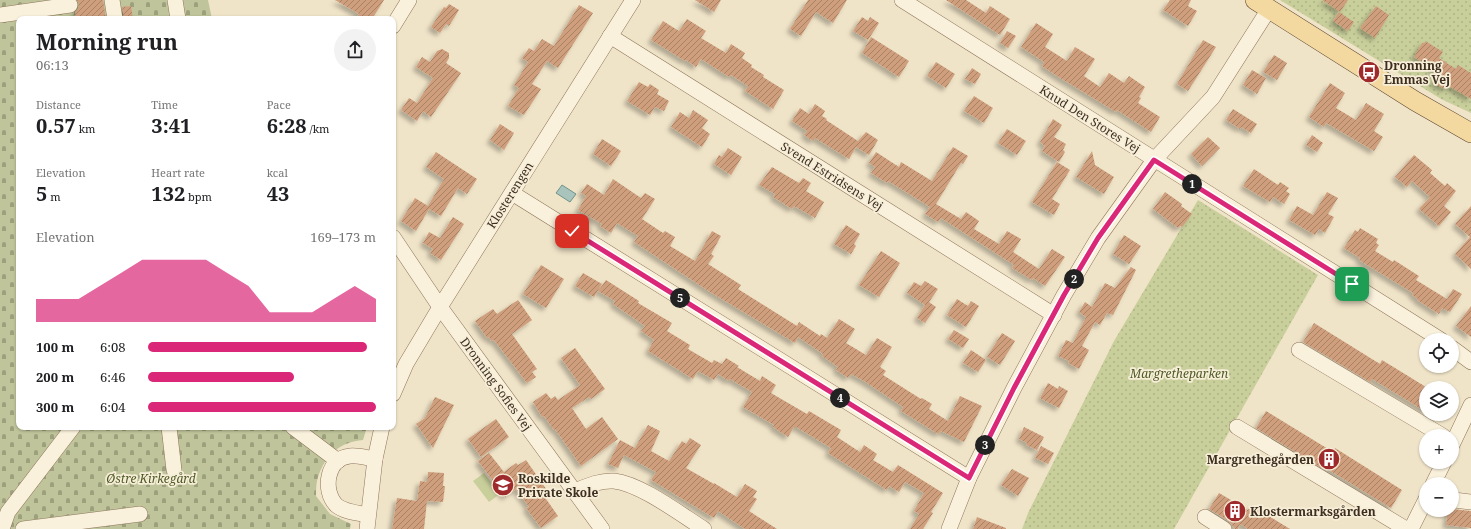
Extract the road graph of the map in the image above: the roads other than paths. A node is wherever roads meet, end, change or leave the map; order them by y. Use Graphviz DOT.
graph roads {
  1 [pos="112,0"];
  2 [pos="175,0"];
  3 [pos="409,0"];
  4 [pos="633,0"];
  5 [pos="902,0"];
  6 [pos="1262,4"];
  7 [pos="70,5"];
  8 [pos="0,15"];
  9 [pos="115,16"];
  10 [pos="178,16"];
  11 [pos="396,21"];
  12 [pos="610,36"];
  13 [pos="1471,133"];
  14 [pos="1154,160"];
  15 [pos="512,193"];
  16 [pos="396,241"];
  17 [pos="440,307"];
  18 [pos="1054,315"];
  19 [pos="1430,333"];
  20 [pos="1299,350"];
  21 [pos="1459,353"];
  22 [pos="1471,362"];
  23 [pos="396,387"];
  24 [pos="1471,405"];
  25 [pos="1237,427"];
  26 [pos="1430,429"];
  27 [pos="1457,429"];
  28 [pos="71,430"];
  29 [pos="169,430"];
  30 [pos="298,430"];
  31 [pos="381,430"];
  32 [pos="374,459"];
  33 [pos="338,461"];
  34 [pos="174,470"];
  35 [pos="969,478"];
  36 [pos="575,491"];
  37 [pos="1459,501"];
  38 [pos="1471,502"];
  39 [pos="1419,513"];
  40 [pos="140,514"];
  41 [pos="1205,517"];
  42 [pos="368,522"];
  43 [pos="2,529"];
  44 [pos="23,529"];
  45 [pos="602,529"];
  46 [pos="704,529"];
  47 [pos="949,529"];
  48 [pos="1224,529"];
  49 [pos="1406,529"];
  50 [pos="1411,529"];
  1 -- 9 [label="street"];
  2 -- 10 [label="street"];
  3 -- 11 [label="street"];
  4 -- 12 [label="street, Klosterengen"];
  5 -- 14 [label="street, Knud Den Stores Vej"];
  6 -- 13 [label="main road"];
  6 -- 14 [label="street"];
  7 -- 8 [label="street"];
  12 -- 15 [label="street, Klosterengen"];
  12 -- 18 [label="street, Svend Estridsens Vej"];
  14 -- 18 [label="street"];
  14 -- 19 [label="street, Knud Den Stores Vej"];
  15 -- 17 [label="street, Klosterengen"];
  15 -- 35 [label="street"];
  16 -- 17 [label="street, Dronning Sofies Vej"];
  17 -- 23 [label="street, Klosterengen"];
  17 -- 36 [label="street, Dronning Sofies Vej"];
  18 -- 35 [label="street"];
  20 -- 26 [label="street"];
  21 -- 22 [label="street"];
  24 -- 27 [label="street"];
  25 -- 49 [label="street"];
  28 -- 43 [label="street"];
  29 -- 34 [label="street"];
  30 -- 33 [label="street"];
  31 -- 32 [label="street"];
  32 -- 33 [label="street"];
  32 -- 42 [label="street"];
  33 -- 42 [label="street"];
  35 -- 47 [label="street"];
  36 -- 45 [label="street, Dronning Sofies Vej"];
  36 -- 46 [label="street"];
  37 -- 38 [label="street"];
  39 -- 50 [label="street"];
  40 -- 44 [label="street"];
  41 -- 48 [label="street"];
}
